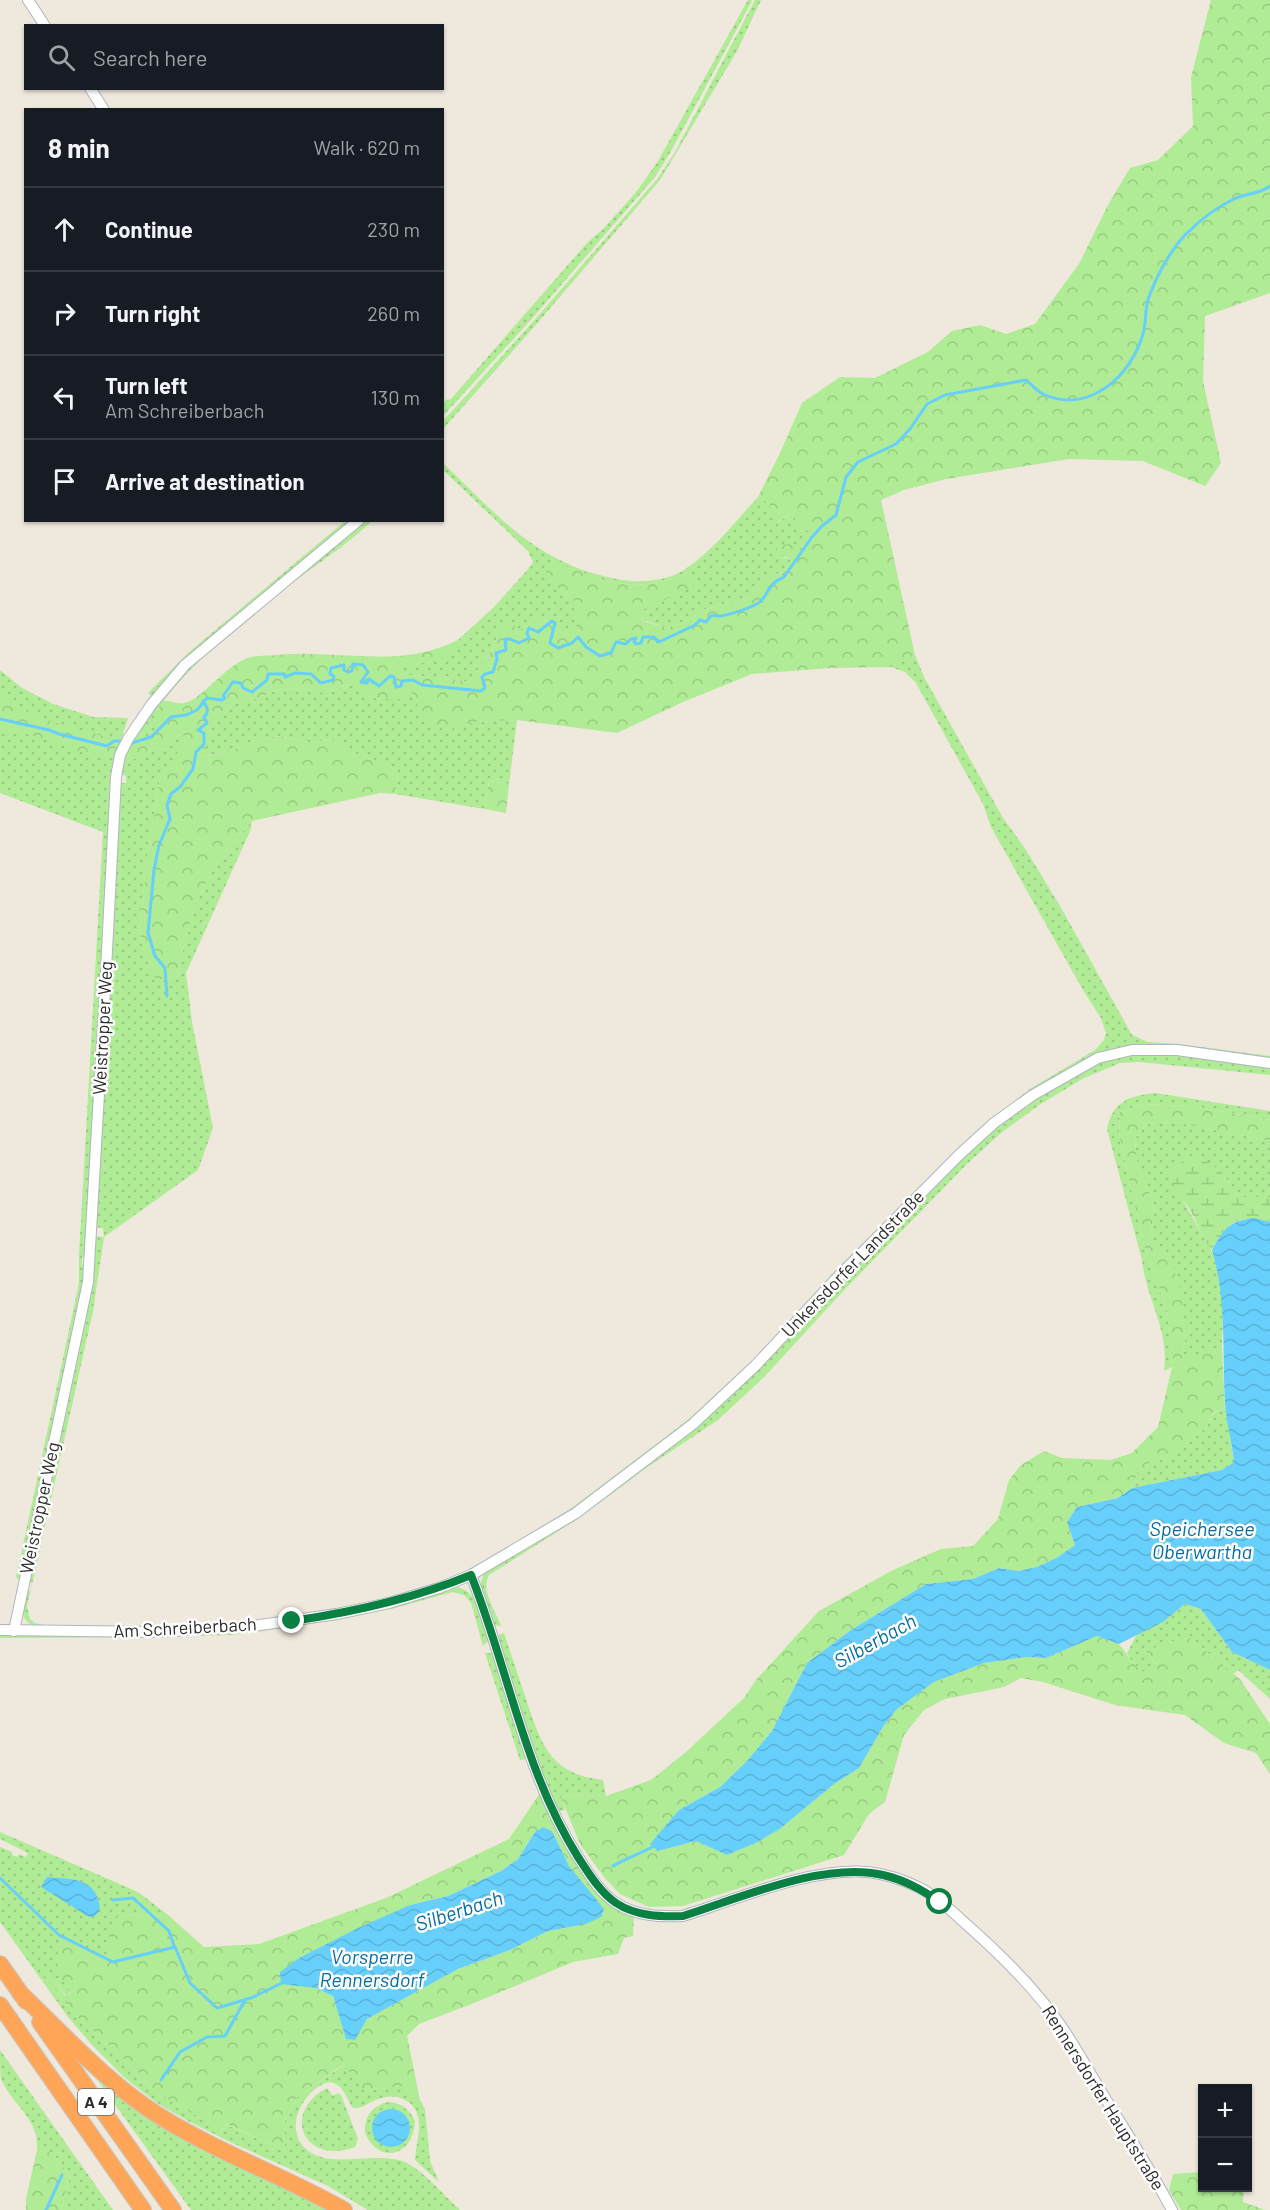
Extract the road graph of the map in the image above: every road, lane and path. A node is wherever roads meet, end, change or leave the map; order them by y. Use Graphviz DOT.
graph roads {
  1 [pos="28,0"];
  2 [pos="44,24"];
  3 [pos="91,90"];
  4 [pos="103,108"];
  5 [pos="357,522"];
  6 [pos="1270,1063"];
  7 [pos="471,1575"];
  8 [pos="0,1630"];
  9 [pos="14,1631"];
  10 [pos="0,1964"];
  11 [pos="20,1993"];
  12 [pos="0,2005"];
  13 [pos="143,2210"];
  14 [pos="173,2210"];
  15 [pos="344,2210"];
  16 [pos="1172,2210"];
  1 -- 2 [label="street"];
  3 -- 4 [label="street"];
  5 -- 9 [label="street, Weistropper Weg"];
  6 -- 7 [label="street, Unkersdorfer Landstraße"];
  7 -- 9 [label="street, Am Schreiberbach"];
  7 -- 16 [label="street, Rennersdorfer Hauptstraße"];
  8 -- 9 [label="street, Am Schreiberbach"];
  10 -- 11 [label="highway, A 4"];
  11 -- 14 [label="highway, A 4"];
  11 -- 15 [label="highway"];
  12 -- 13 [label="highway, A 4"];
}
